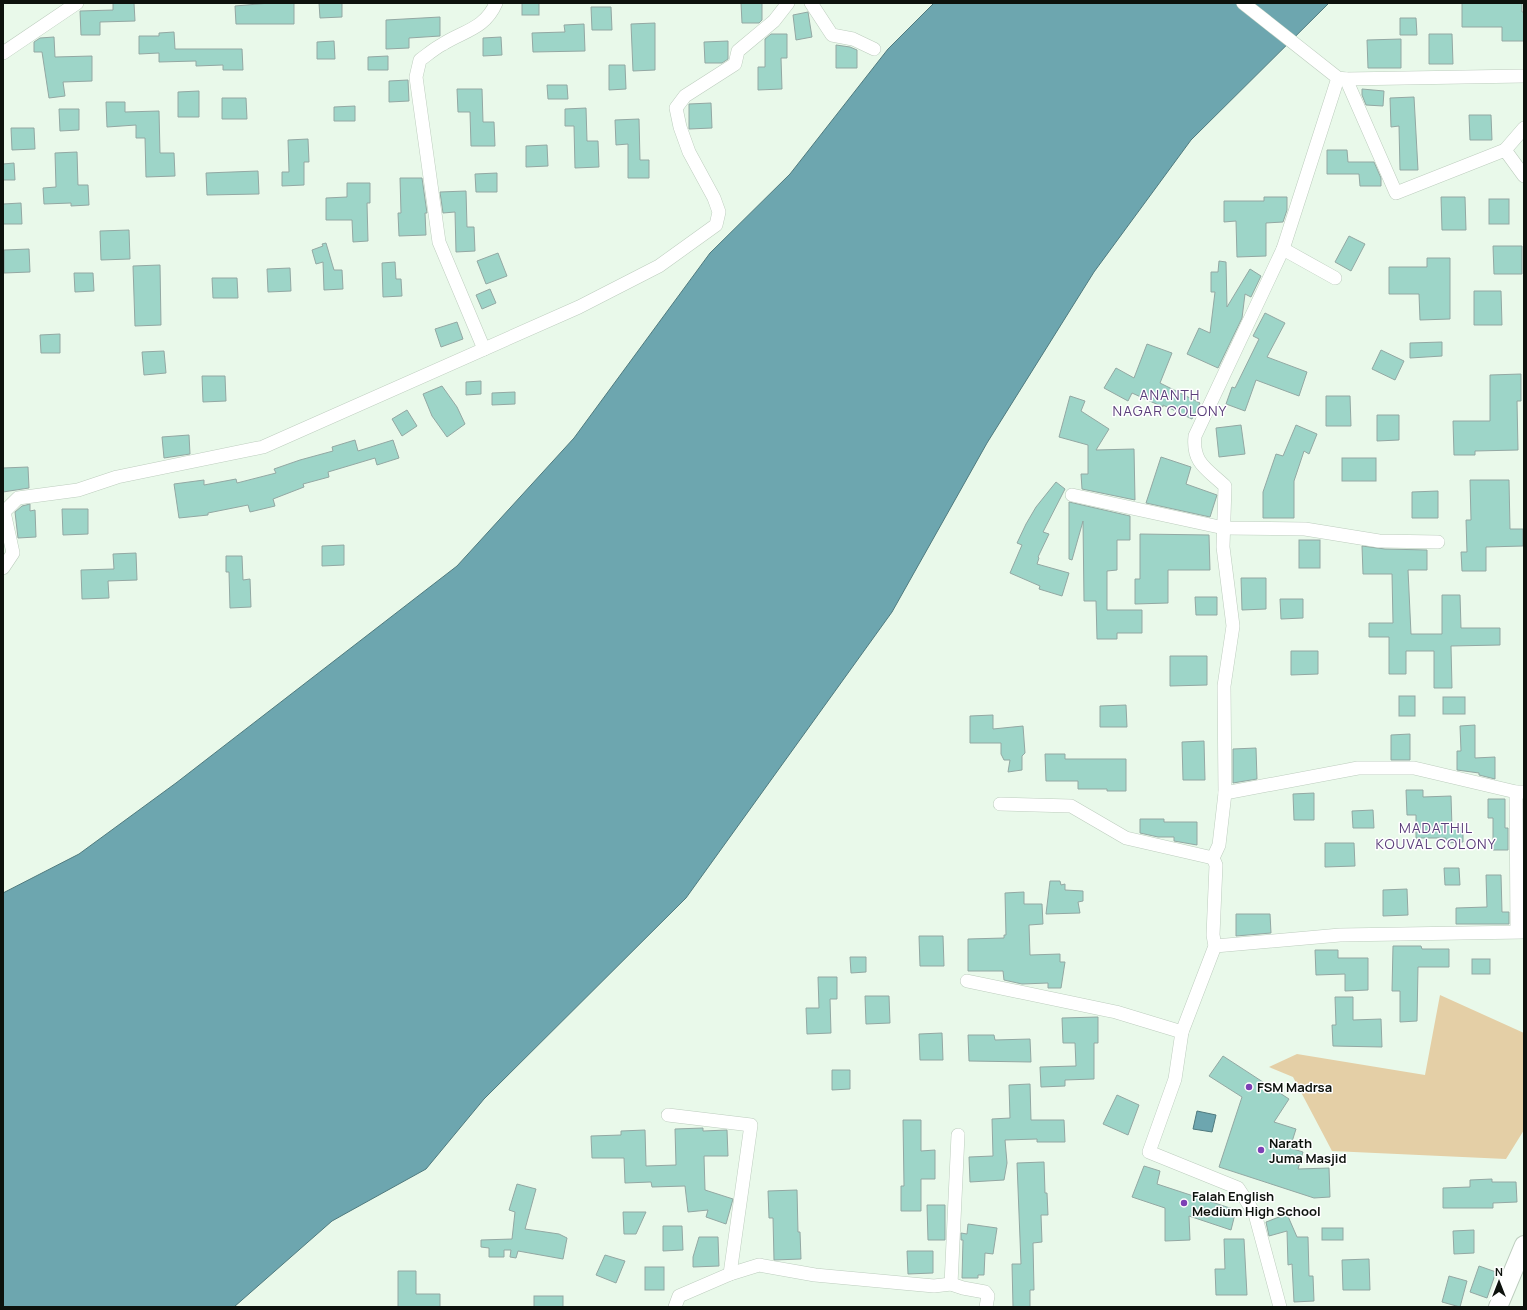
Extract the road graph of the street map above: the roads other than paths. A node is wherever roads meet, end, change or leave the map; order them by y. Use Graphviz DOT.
graph roads {
  1 [pos="77,3"];
  2 [pos="496,3"];
  3 [pos="788,3"];
  4 [pos="811,3"];
  5 [pos="1243,3"];
  6 [pos="874,49"];
  7 [pos="3,53"];
  8 [pos="1524,76"];
  9 [pos="1342,79"];
  10 [pos="1524,128"];
  11 [pos="1505,150"];
  12 [pos="1524,176"];
  13 [pos="1283,249"];
  14 [pos="1335,278"];
  15 [pos="484,349"];
  16 [pos="1072,494"];
  17 [pos="1224,528"];
  18 [pos="1438,542"];
  19 [pos="3,568"];
  20 [pos="1520,792"];
  21 [pos="1225,793"];
  22 [pos="1000,804"];
  23 [pos="1212,858"];
  24 [pos="1520,932"];
  25 [pos="1215,946"];
  26 [pos="967,981"];
  27 [pos="1182,1032"];
  28 [pos="668,1115"];
  29 [pos="958,1135"];
  30 [pos="1523,1250"];
  31 [pos="730,1274"];
  32 [pos="951,1284"];
  33 [pos="675,1307"];
  34 [pos="986,1307"];
  35 [pos="1280,1307"];
  36 [pos="1498,1307"];
  1 -- 7 [label="street"];
  2 -- 15 [label="street"];
  3 -- 15 [label="street"];
  4 -- 6 [label="street"];
  5 -- 9 [label="street"];
  8 -- 9 [label="street"];
  9 -- 11 [label="street"];
  9 -- 13 [label="street"];
  10 -- 11 [label="street"];
  11 -- 12 [label="street"];
  13 -- 14 [label="street"];
  13 -- 17 [label="street"];
  15 -- 19 [label="street"];
  16 -- 17 [label="street"];
  17 -- 18 [label="street"];
  17 -- 21 [label="street"];
  20 -- 21 [label="street"];
  20 -- 24 [label="street"];
  21 -- 23 [label="street"];
  22 -- 23 [label="street"];
  23 -- 25 [label="street"];
  24 -- 25 [label="street"];
  25 -- 27 [label="street"];
  26 -- 27 [label="street"];
  27 -- 35 [label="street"];
  28 -- 31 [label="street"];
  29 -- 32 [label="street"];
  30 -- 36 [label="main road"];
  31 -- 32 [label="street"];
  31 -- 33 [label="street"];
  32 -- 34 [label="street"];
}
